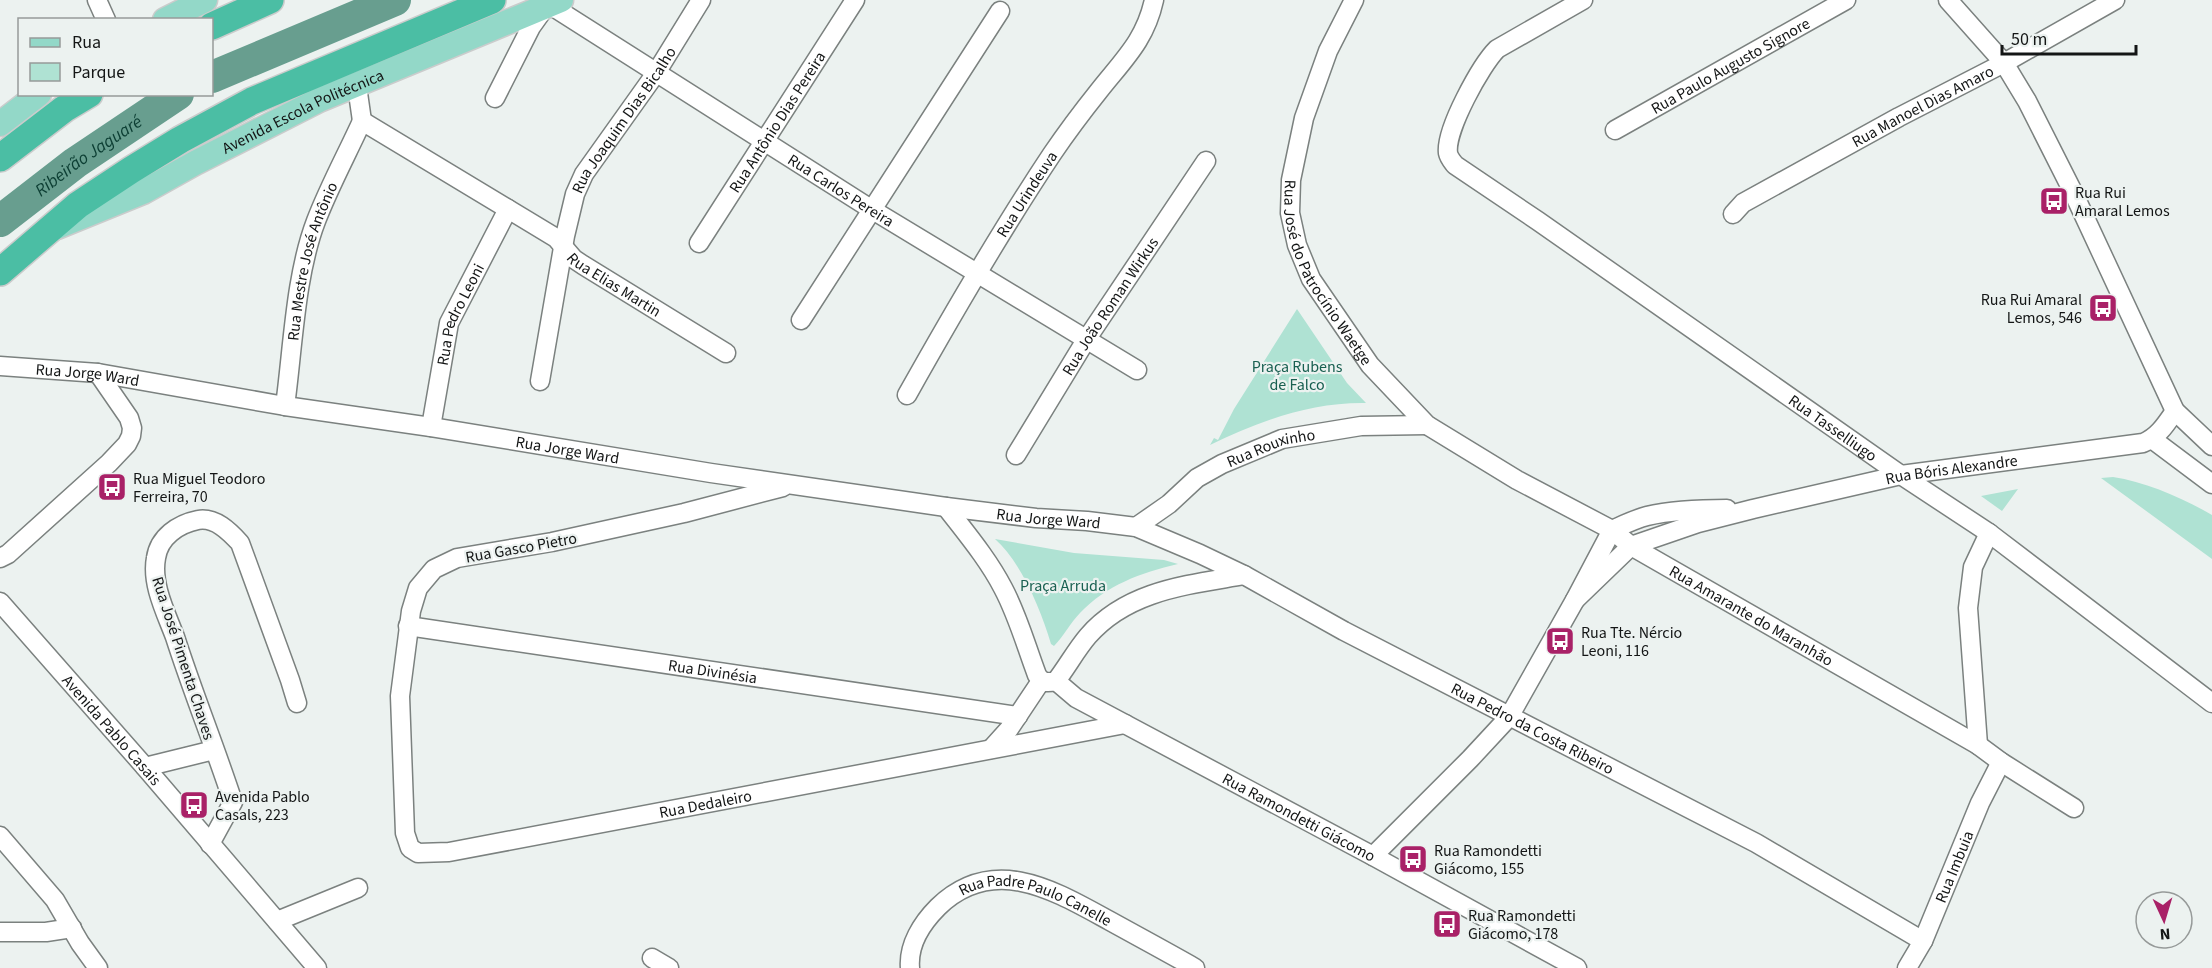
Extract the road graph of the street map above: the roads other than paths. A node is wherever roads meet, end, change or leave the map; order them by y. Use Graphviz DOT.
graph roads {
  1 [pos="97,0"];
  2 [pos="205,0"];
  3 [pos="270,0"];
  4 [pos="492,0"];
  5 [pos="701,0"];
  6 [pos="855,0"];
  7 [pos="1154,0"];
  8 [pos="1354,0"];
  9 [pos="1583,0"];
  10 [pos="1846,0"];
  11 [pos="1948,0"];
  12 [pos="2115,0"];
  13 [pos="552,4"];
  14 [pos="1000,11"];
  15 [pos="105,18"];
  16 [pos="169,18"];
  17 [pos="213,26"];
  18 [pos="2004,63"];
  19 [pos="656,73"];
  20 [pos="357,86"];
  21 [pos="36,96"];
  22 [pos="86,96"];
  23 [pos="495,98"];
  24 [pos="362,121"];
  25 [pos="0,124"];
  26 [pos="1615,130"];
  27 [pos="765,142"];
  28 [pos="0,158"];
  29 [pos="1206,161"];
  30 [pos="508,209"];
  31 [pos="871,209"];
  32 [pos="1733,214"];
  33 [pos="47,231"];
  34 [pos="699,243"];
  35 [pos="564,246"];
  36 [pos="0,272"];
  37 [pos="976,272"];
  38 [pos="801,320"];
  39 [pos="1086,340"];
  40 [pos="726,353"];
  41 [pos="0,366"];
  42 [pos="1137,370"];
  43 [pos="98,373"];
  44 [pos="540,381"];
  45 [pos="907,395"];
  46 [pos="285,406"];
  47 [pos="2175,411"];
  48 [pos="1427,425"];
  49 [pos="431,427"];
  50 [pos="2152,439"];
  51 [pos="2212,446"];
  52 [pos="1016,455"];
  53 [pos="1901,476"];
  54 [pos="793,484"];
  55 [pos="2212,484"];
  56 [pos="946,507"];
  57 [pos="1753,509"];
  58 [pos="1136,527"];
  59 [pos="1612,530"];
  60 [pos="1989,533"];
  61 [pos="1631,546"];
  62 [pos="4,556"];
  63 [pos="0,572"];
  64 [pos="1244,575"];
  65 [pos="1575,600"];
  66 [pos="1,601"];
  67 [pos="408,626"];
  68 [pos="1048,681"];
  69 [pos="297,703"];
  70 [pos="2212,703"];
  71 [pos="1018,716"];
  72 [pos="1509,717"];
  73 [pos="1125,724"];
  74 [pos="1978,745"];
  75 [pos="992,749"];
  76 [pos="214,750"];
  77 [pos="2001,762"];
  78 [pos="146,767"];
  79 [pos="2074,808"];
  80 [pos="0,836"];
  81 [pos="210,844"];
  82 [pos="418,853"];
  83 [pos="1373,856"];
  84 [pos="358,888"];
  85 [pos="277,921"];
  86 [pos="72,928"];
  87 [pos="0,932"];
  88 [pos="1923,941"];
  89 [pos="652,958"];
  90 [pos="98,968"];
  91 [pos="317,968"];
  92 [pos="669,968"];
  93 [pos="910,968"];
  94 [pos="1195,968"];
  95 [pos="1577,968"];
  96 [pos="1907,968"];
  1 -- 15 [label="street"];
  2 -- 16 [label="main road"];
  3 -- 17 [label="highway"];
  4 -- 33 [label="highway, Avenida Escola Politécnica"];
  5 -- 19 [label="street, Rua Joaquim Dias Bicalho"];
  6 -- 27 [label="street, Rua Antônio Dias Pereira"];
  7 -- 37 [label="street, Rua Urindeuva"];
  8 -- 48 [label="street, Rua José do Patrocínio Waetge"];
  9 -- 53 [label="street, Rua Tasselliugo"];
  10 -- 26 [label="street, Rua Paulo Augusto Signore"];
  11 -- 18 [label="street"];
  12 -- 18 [label="street, Rua Manoel Dias Amaro"];
  13 -- 19 [label="street, Rua Carlos Pereira"];
  13 -- 20 [label="main road, Avenida Escola Politécnica"];
  13 -- 23 [label="street"];
  14 -- 31 [label="street"];
  18 -- 32 [label="street, Rua Manoel Dias Amaro"];
  18 -- 47 [label="street"];
  19 -- 27 [label="street, Rua Carlos Pereira"];
  19 -- 35 [label="street, Rua Joaquim Dias Bicalho"];
  20 -- 24 [label="street"];
  20 -- 33 [label="main road, Avenida Escola Politécnica"];
  21 -- 25 [label="main road"];
  22 -- 28 [label="highway"];
  24 -- 30 [label="street"];
  24 -- 46 [label="street, Rua Mestre José Antônio"];
  27 -- 31 [label="street, Rua Carlos Pereira"];
  27 -- 34 [label="street, Rua Antônio Dias Pereira"];
  29 -- 39 [label="street, Rua João Roman Wirkus"];
  30 -- 35 [label="street, Rua Elias Martin"];
  30 -- 49 [label="street, Rua Pedro Leoni"];
  31 -- 37 [label="street, Rua Carlos Pereira"];
  31 -- 38 [label="street"];
  33 -- 36 [label="highway, Avenida Escola Politécnica"];
  35 -- 40 [label="street, Rua Elias Martin"];
  35 -- 44 [label="street, Rua Joaquim Dias Bicalho"];
  37 -- 39 [label="street, Rua Carlos Pereira"];
  37 -- 45 [label="street, Rua Urindeuva"];
  39 -- 42 [label="street, Rua Carlos Pereira"];
  39 -- 52 [label="street, Rua João Roman Wirkus"];
  41 -- 43 [label="street, Rua Jorge Ward"];
  43 -- 46 [label="street, Rua Jorge Ward"];
  43 -- 62 [label="street"];
  46 -- 49 [label="street, Rua Jorge Ward"];
  47 -- 50 [label="street"];
  47 -- 51 [label="street"];
  48 -- 58 [label="street, Rua Rouxinho"];
  48 -- 59 [label="street, Rua Amarante do Maranhão"];
  49 -- 54 [label="street, Rua Jorge Ward"];
  50 -- 53 [label="street, Rua Bóris Alexandre"];
  50 -- 55 [label="street"];
  53 -- 57 [label="street, Rua Bóris Alexandre"];
  53 -- 60 [label="street, Rua Tasselliugo"];
  54 -- 56 [label="street, Rua Jorge Ward"];
  54 -- 67 [label="street, Rua Gasco Pietro"];
  56 -- 58 [label="street, Rua Jorge Ward"];
  56 -- 68 [label="street"];
  57 -- 59 [label="street, Rua Bóris Alexandre"];
  57 -- 61 [label="street, Rua Bóris Alexandre"];
  58 -- 64 [label="street, Rua Pedro da Costa Ribeiro"];
  59 -- 61 [label="street, Rua Amarante do Maranhão"];
  59 -- 65 [label="street"];
  60 -- 70 [label="street, Rua Tasselliugo"];
  60 -- 74 [label="street"];
  61 -- 65 [label="street"];
  61 -- 74 [label="street, Rua Amarante do Maranhão"];
  62 -- 63 [label="street"];
  64 -- 68 [label="street"];
  64 -- 72 [label="street, Rua Pedro da Costa Ribeiro"];
  65 -- 72 [label="street"];
  66 -- 78 [label="street, Avenida Pablo Casais"];
  67 -- 71 [label="street, Rua Divinésia"];
  67 -- 82 [label="street, Rua Gasco Pietro"];
  68 -- 71 [label="street"];
  68 -- 73 [label="street, Rua Ramondetti Giácomo"];
  69 -- 76 [label="street, Rua José Pimenta Chaves"];
  71 -- 75 [label="street"];
  72 -- 83 [label="street"];
  72 -- 88 [label="street, Rua Pedro da Costa Ribeiro"];
  73 -- 75 [label="street, Rua Dedaleiro"];
  73 -- 83 [label="street, Rua Ramondetti Giácomo"];
  74 -- 77 [label="street, Rua Amarante do Maranhão"];
  75 -- 82 [label="street, Rua Dedaleiro"];
  76 -- 78 [label="street, Rua José Pimenta Chaves"];
  76 -- 81 [label="street, Rua José Pimenta Chaves"];
  77 -- 79 [label="street, Rua Amarante do Maranhão"];
  77 -- 88 [label="street, Rua Imbuia"];
  78 -- 81 [label="street, Avenida Pablo Casais"];
  80 -- 86 [label="street"];
  81 -- 85 [label="street, Avenida Pablo Casais"];
  83 -- 95 [label="street, Rua Ramondetti Giácomo"];
  84 -- 85 [label="street"];
  85 -- 91 [label="street, Avenida Pablo Casais"];
  86 -- 87 [label="street"];
  86 -- 90 [label="street"];
  88 -- 96 [label="street, Rua Imbuia"];
  89 -- 92 [label="street"];
  93 -- 94 [label="street, Rua Padre Paulo Canelle"];
}
